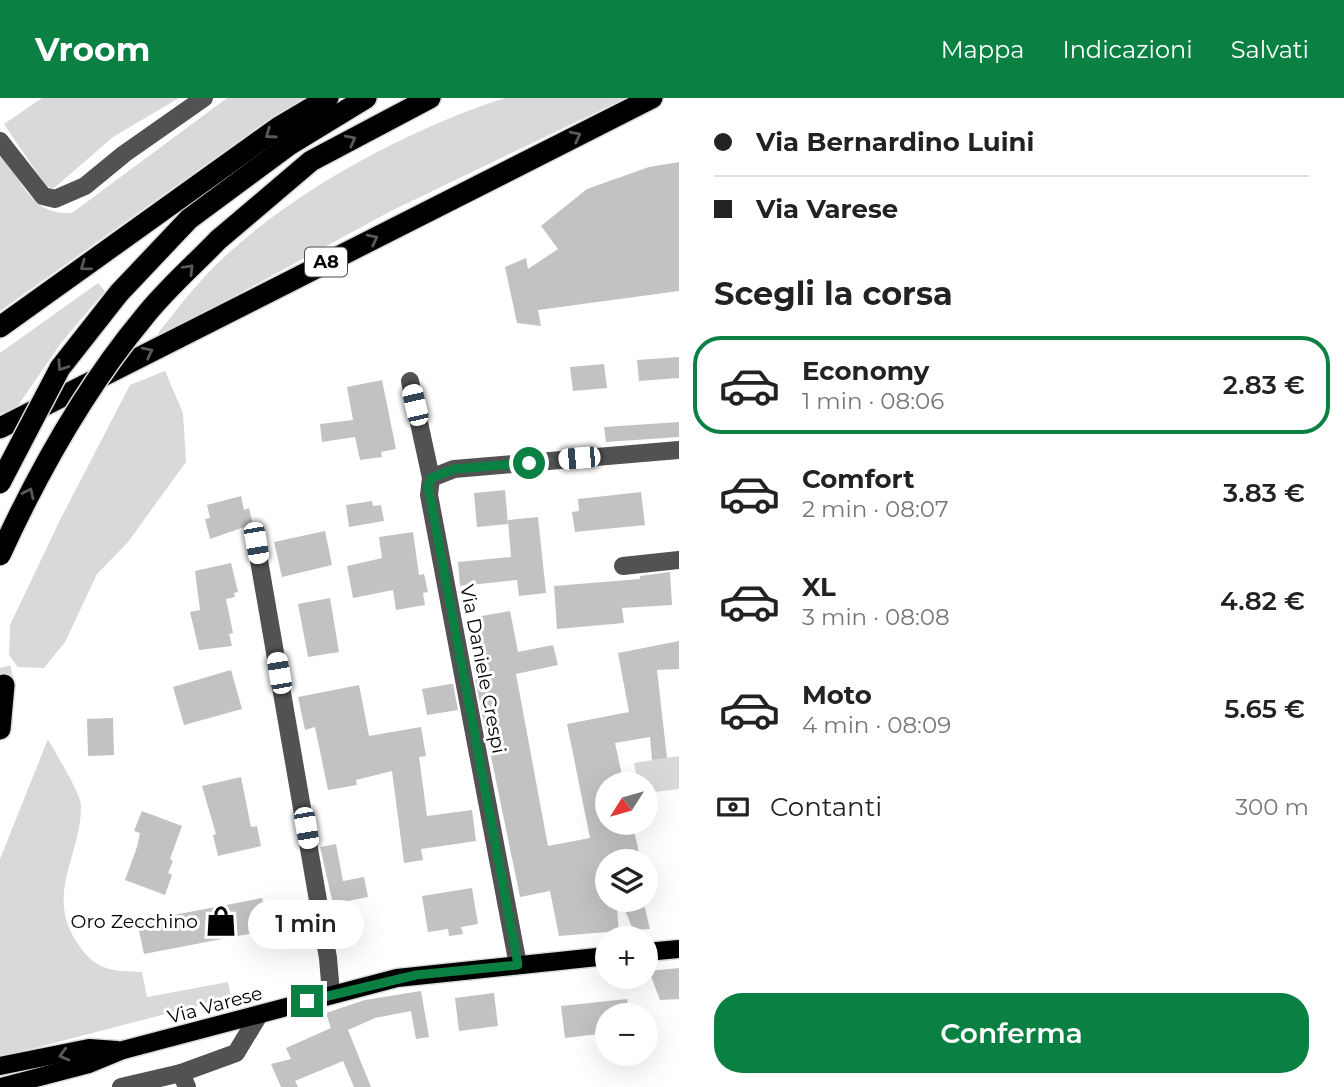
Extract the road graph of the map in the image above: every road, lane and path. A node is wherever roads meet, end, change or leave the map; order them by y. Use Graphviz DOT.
graph roads {
  1 [pos="204,98"];
  2 [pos="328,98"];
  3 [pos="366,98"];
  4 [pos="430,98"];
  5 [pos="652,98"];
  6 [pos="0,141"];
  7 [pos="0,327"];
  8 [pos="410,381"];
  9 [pos="0,428"];
  10 [pos="679,450"];
  11 [pos="431,478"];
  12 [pos="0,483"];
  13 [pos="256,543"];
  14 [pos="0,555"];
  15 [pos="679,560"];
  16 [pos="623,566"];
  17 [pos="4,685"];
  18 [pos="0,729"];
  19 [pos="679,949"];
  20 [pos="658,951"];
  21 [pos="595,957"];
  22 [pos="518,965"];
  23 [pos="331,994"];
  24 [pos="259,1015"];
  25 [pos="123,1050"];
  26 [pos="3,1066"];
  27 [pos="184,1080"];
  28 [pos="5,1086"];
  29 [pos="121,1087"];
  1 -- 6 [label="street"];
  2 -- 7 [label="highway, one-way"];
  3 -- 12 [label="highway, one-way, bridge"];
  14 -- 4 [label="highway, one-way, bridge"];
  9 -- 5 [label="highway, A8, one-way"];
  8 -- 11 [label="street, Via Daniele Crespi"];
  10 -- 11 [label="street"];
  11 -- 22 [label="street, Via Daniele Crespi"];
  13 -- 23 [label="street"];
  15 -- 16 [label="street"];
  17 -- 18 [label="highway"];
  19 -- 20 [label="main road"];
  21 -- 22 [label="main road, Via Varese"];
  22 -- 23 [label="main road, Via Varese"];
  23 -- 24 [label="main road, Via Varese"];
  24 -- 25 [label="main road, Via Varese"];
  24 -- 27 [label="street"];
  25 -- 26 [label="main road, Via Varese, one-way"];
  25 -- 28 [label="main road, Via Varese"];
  27 -- 29 [label="street"];
}
